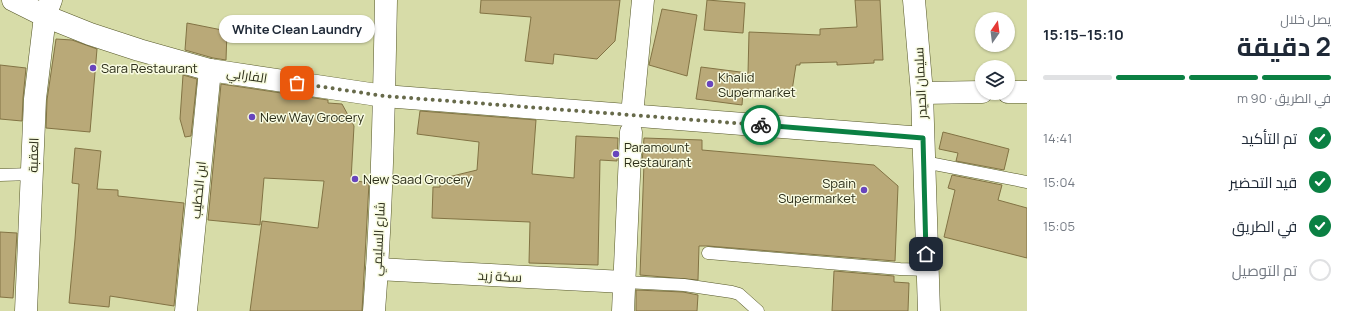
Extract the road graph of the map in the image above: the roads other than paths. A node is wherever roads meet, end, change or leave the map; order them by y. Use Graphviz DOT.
graph roads {
  1 [pos="13,0"];
  2 [pos="386,0"];
  3 [pos="643,0"];
  4 [pos="914,0"];
  5 [pos="48,8"];
  6 [pos="210,70"];
  7 [pos="975,92"];
  8 [pos="1015,92"];
  9 [pos="1027,92"];
  10 [pos="922,93"];
  11 [pos="384,96"];
  12 [pos="631,123"];
  13 [pos="923,138"];
  14 [pos="924,162"];
  15 [pos="32,174"];
  16 [pos="0,175"];
  17 [pos="1027,182"];
  18 [pos="708,253"];
  19 [pos="377,269"];
  20 [pos="927,270"];
  21 [pos="624,282"];
  22 [pos="26,311"];
  23 [pos="186,311"];
  24 [pos="374,311"];
  25 [pos="623,311"];
  26 [pos="758,311"];
  27 [pos="929,311"];
  1 -- 5 [label="street, الفارابي"];
  2 -- 11 [label="street, شارع السليمي"];
  3 -- 12 [label="street"];
  4 -- 10 [label="street, سليمان الحيدر"];
  5 -- 6 [label="street, الفارابي"];
  5 -- 15 [label="street, العقبة"];
  6 -- 11 [label="street, الفارابي"];
  6 -- 23 [label="street, ابن الخطيب"];
  7 -- 10 [label="street"];
  8 -- 9 [label="street"];
  10 -- 13 [label="street, سليمان الحيدر"];
  11 -- 12 [label="street, الفارابي"];
  11 -- 19 [label="street, شارع السليمي"];
  12 -- 13 [label="street, الفارابي"];
  12 -- 21 [label="street"];
  13 -- 14 [label="street, سليمان الحيدر"];
  14 -- 17 [label="lane"];
  14 -- 20 [label="street, سليمان الحيدر"];
  15 -- 16 [label="lane"];
  15 -- 22 [label="street, العقبة"];
  18 -- 20 [label="lane"];
  19 -- 21 [label="street, سكة زيد"];
  19 -- 24 [label="street, شارع السليمي"];
  20 -- 27 [label="street, سليمان الحيدر"];
  21 -- 25 [label="street"];
  21 -- 26 [label="lane"];
}
